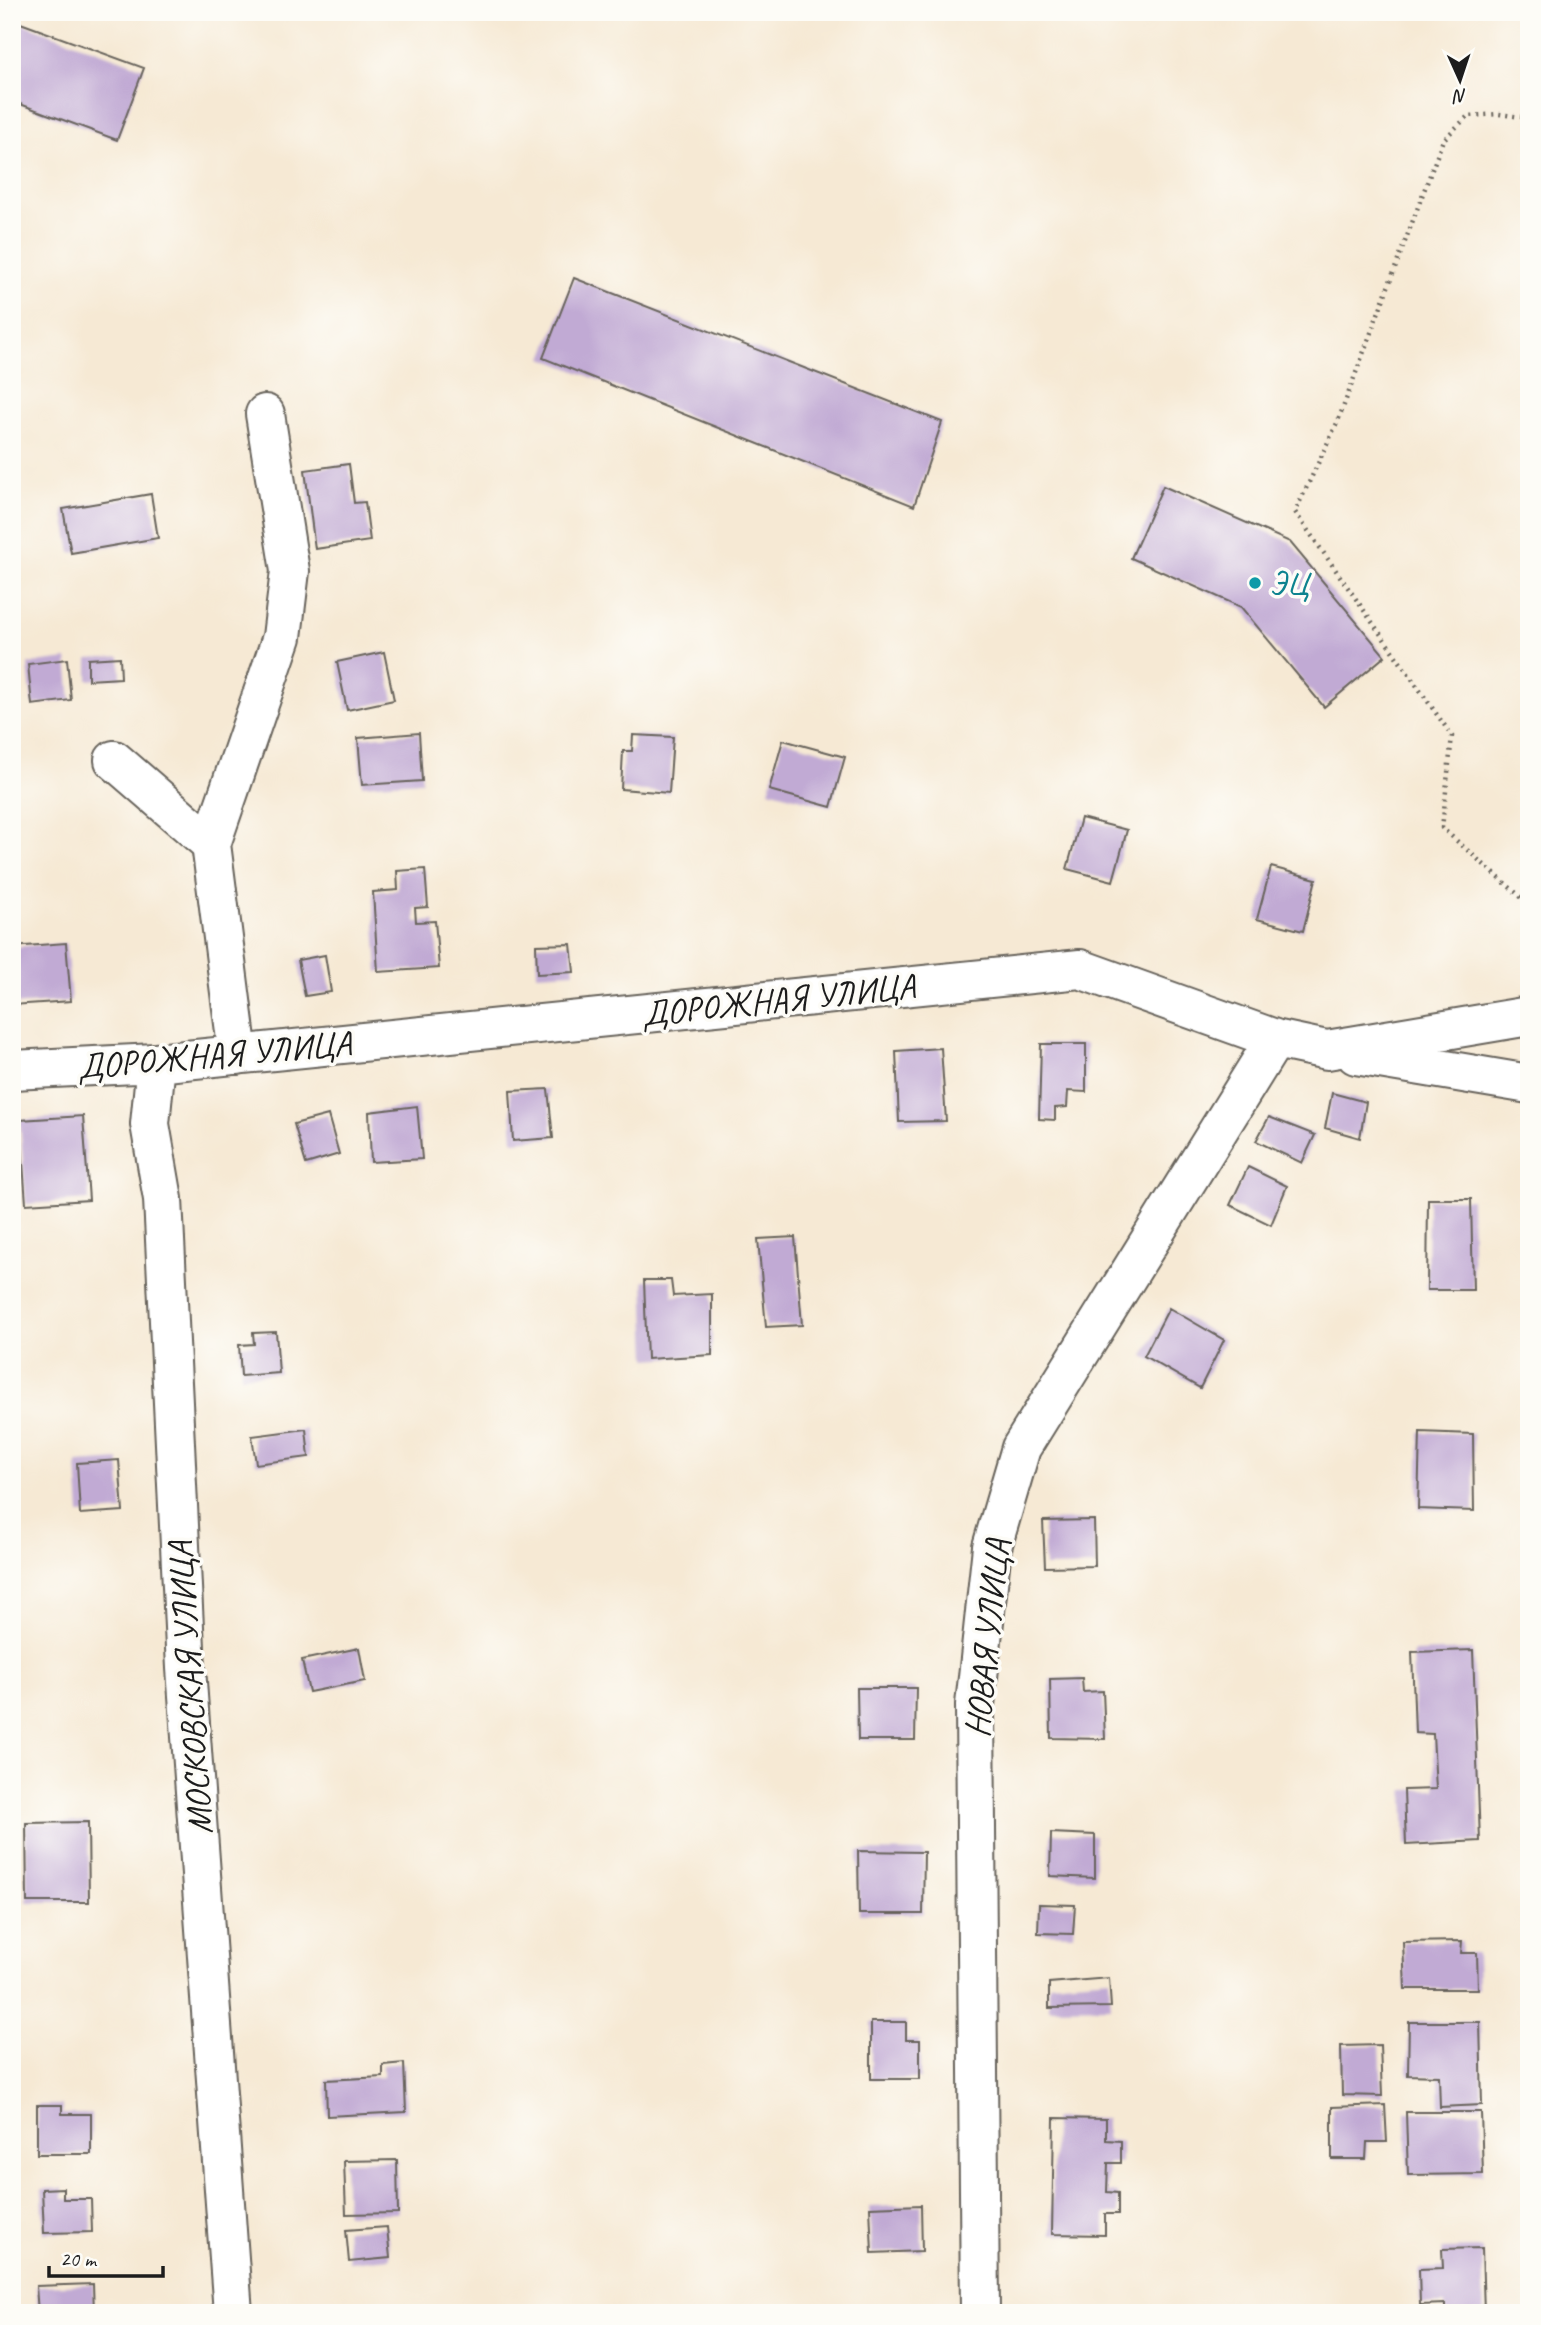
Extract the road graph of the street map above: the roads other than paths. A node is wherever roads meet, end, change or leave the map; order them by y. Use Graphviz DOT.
graph roads {
  1 [pos="265,414"];
  2 [pos="114,760"];
  3 [pos="212,844"];
  4 [pos="1529,1016"];
  5 [pos="1275,1039"];
  6 [pos="1326,1050"];
  7 [pos="238,1055"];
  8 [pos="156,1063"];
  9 [pos="12,1070"];
  10 [pos="1529,1084"];
  11 [pos="233,2313"];
  12 [pos="980,2313"];
  1 -- 3 [label="street"];
  2 -- 3 [label="street"];
  3 -- 7 [label="street"];
  4 -- 6 [label="street, ДОРОЖНАЯ УЛИЦА"];
  5 -- 6 [label="street, ДОРОЖНАЯ УЛИЦА"];
  5 -- 7 [label="street, ДОРОЖНАЯ УЛИЦА"];
  5 -- 12 [label="street, НОВАЯ УЛИЦА"];
  6 -- 10 [label="street"];
  7 -- 8 [label="street, ДОРОЖНАЯ УЛИЦА"];
  8 -- 9 [label="street, ДОРОЖНАЯ УЛИЦА"];
  8 -- 11 [label="street, МОСКОВСКАЯ УЛИЦА"];
}
